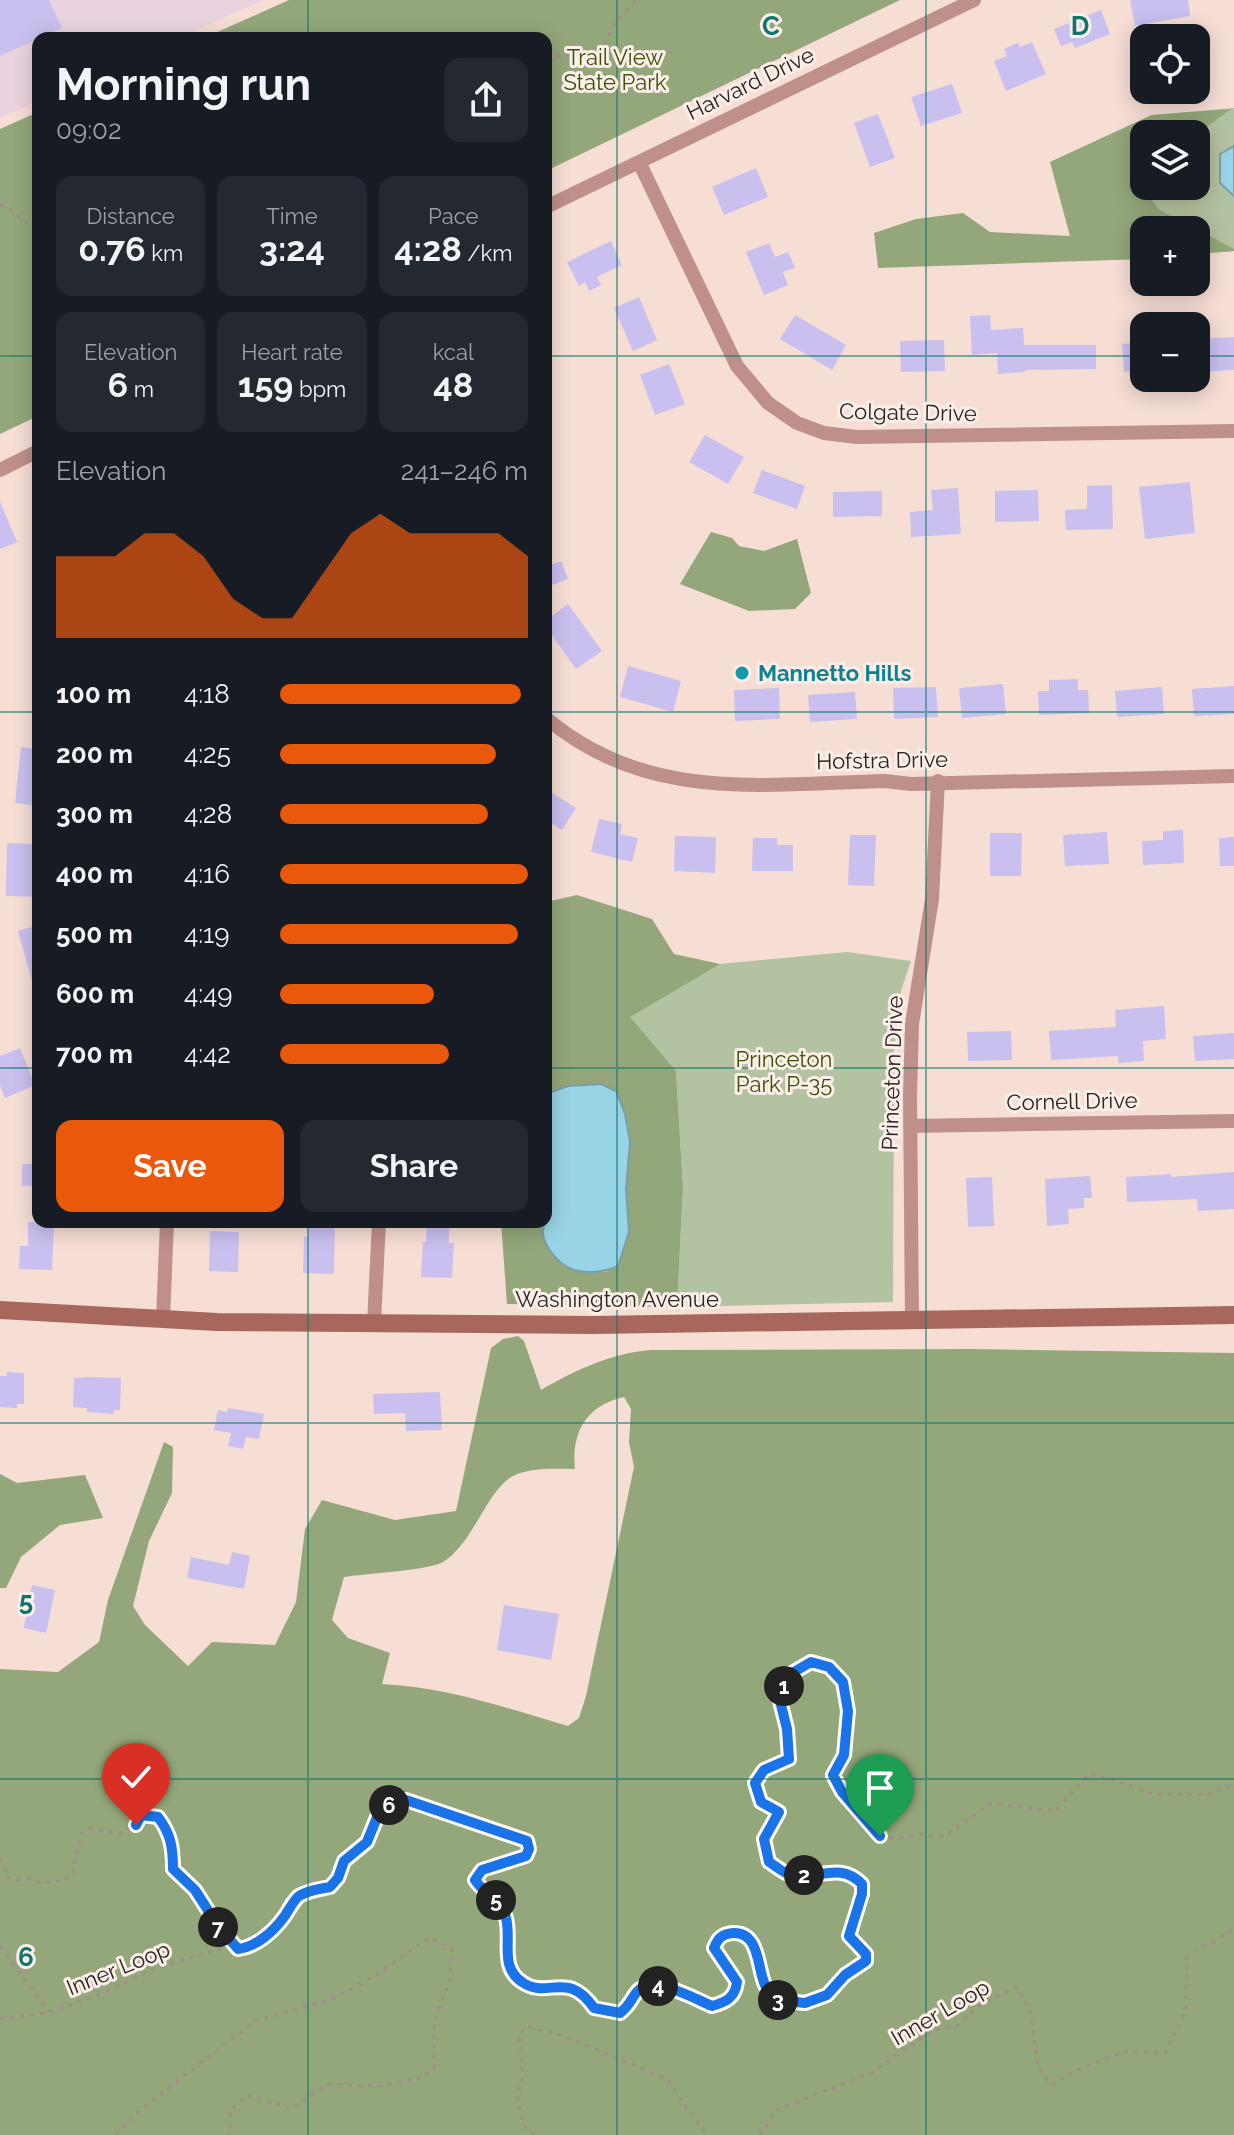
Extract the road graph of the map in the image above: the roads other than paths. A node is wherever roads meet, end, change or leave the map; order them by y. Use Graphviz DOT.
graph roads {
  1 [pos="974,0"];
  2 [pos="639,162"];
  3 [pos="552,204"];
  4 [pos="1234,431"];
  5 [pos="32,454"];
  6 [pos="0,470"];
  7 [pos="552,722"];
  8 [pos="1234,776"];
  9 [pos="938,781"];
  10 [pos="1234,1121"];
  11 [pos="910,1126"];
  12 [pos="167,1228"];
  13 [pos="379,1228"];
  14 [pos="0,1310"];
  15 [pos="1234,1315"];
  16 [pos="163,1319"];
  17 [pos="912,1320"];
  18 [pos="374,1323"];
  1 -- 2 [label="street, Harvard Drive"];
  2 -- 3 [label="street, Harvard Drive"];
  2 -- 4 [label="street, Colgate Drive"];
  5 -- 6 [label="street"];
  7 -- 9 [label="street, Hofstra Drive"];
  8 -- 9 [label="street, Hofstra Drive"];
  9 -- 11 [label="street, Princeton Drive"];
  10 -- 11 [label="street, Cornell Drive"];
  11 -- 17 [label="street, Princeton Drive"];
  12 -- 16 [label="street"];
  13 -- 18 [label="street"];
  14 -- 16 [label="main road, Washington Avenue"];
  15 -- 17 [label="main road, Washington Avenue"];
  16 -- 18 [label="main road, Washington Avenue"];
  17 -- 18 [label="main road, Washington Avenue"];
}
